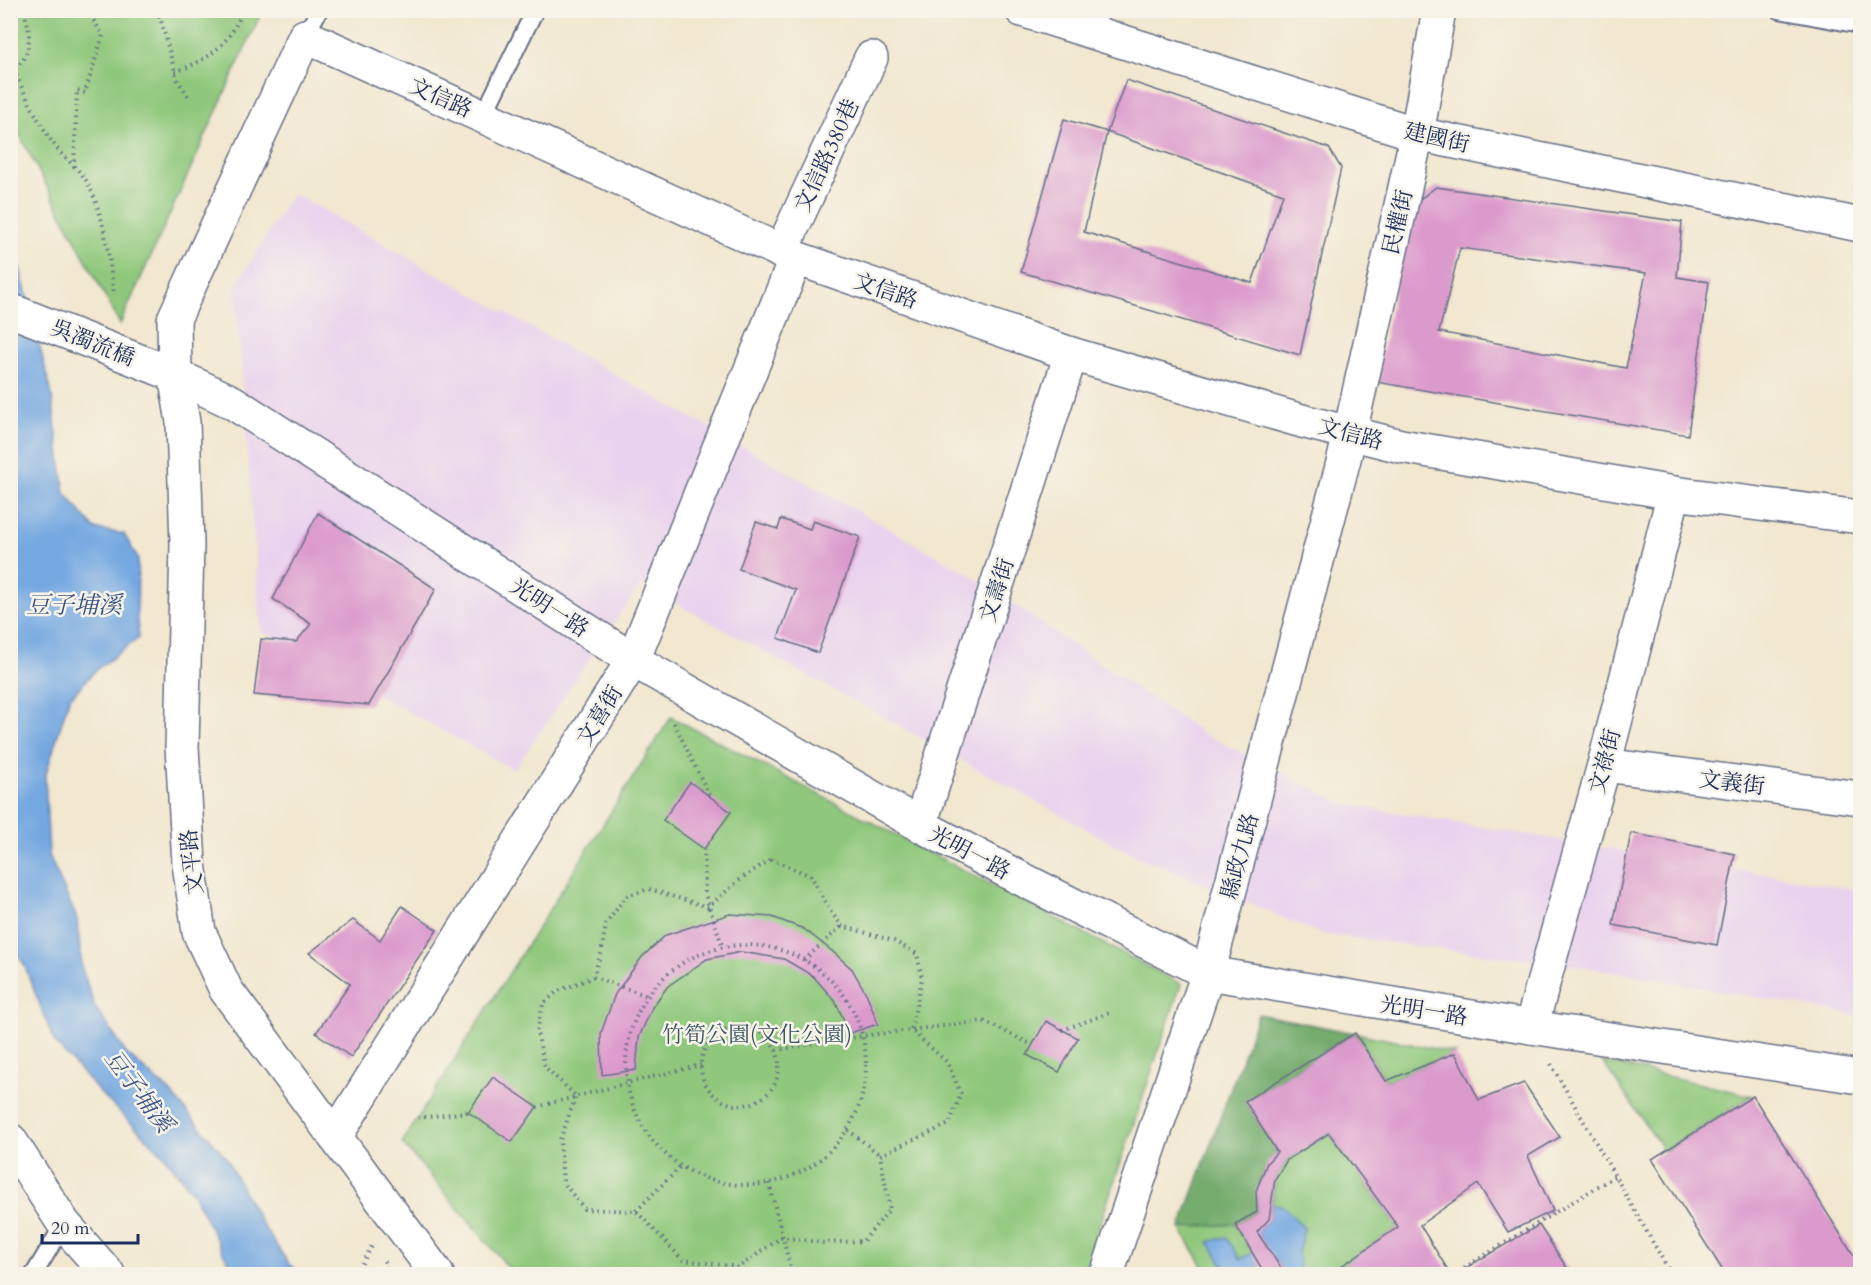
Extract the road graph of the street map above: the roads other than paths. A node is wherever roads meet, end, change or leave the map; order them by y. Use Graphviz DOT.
graph roads {
  1 [pos="535,10"];
  2 [pos="1022,10"];
  3 [pos="1439,10"];
  4 [pos="1779,10"];
  5 [pos="312,23"];
  6 [pos="1860,25"];
  7 [pos="872,58"];
  8 [pos="483,117"];
  9 [pos="1417,134"];
  10 [pos="1860,225"];
  11 [pos="788,255"];
  12 [pos="10,310"];
  13 [pos="1071,354"];
  14 [pos="175,375"];
  15 [pos="1350,432"];
  16 [pos="1674,493"];
  17 [pos="1860,517"];
  18 [pos="633,660"];
  19 [pos="1604,765"];
  20 [pos="1860,798"];
  21 [pos="920,825"];
  22 [pos="1208,973"];
  23 [pos="1531,1027"];
  24 [pos="1860,1077"];
  25 [pos="335,1137"];
  26 [pos="10,1140"];
  27 [pos="64,1224"];
  28 [pos="34,1275"];
  29 [pos="108,1275"];
  30 [pos="436,1275"];
  31 [pos="1107,1275"];
  1 -- 8 [label="lane"];
  2 -- 9 [label="street, 建國街"];
  3 -- 9 [label="street, 民權街"];
  4 -- 6 [label="lane"];
  5 -- 8 [label="street, 文信路"];
  5 -- 14 [label="street, 文信路"];
  7 -- 11 [label="street, 文信路380巷"];
  8 -- 11 [label="street, 文信路"];
  9 -- 10 [label="street, 建國街"];
  9 -- 15 [label="street, 民權街"];
  11 -- 13 [label="street, 文信路"];
  11 -- 18 [label="street, 文喜街"];
  12 -- 14 [label="street, 吳濁流橋"];
  13 -- 15 [label="street, 文信路"];
  13 -- 21 [label="street, 文壽街"];
  14 -- 18 [label="street, 光明一路"];
  14 -- 25 [label="street, 文平路"];
  15 -- 16 [label="street, 文信路"];
  15 -- 22 [label="street, 縣政九路"];
  16 -- 17 [label="street, 文信路"];
  16 -- 19 [label="street, 文祿街"];
  18 -- 21 [label="street, 光明一路"];
  18 -- 25 [label="street, 文喜街"];
  19 -- 20 [label="street, 文義街"];
  19 -- 23 [label="street, 文祿街"];
  21 -- 22 [label="street, 光明一路"];
  22 -- 23 [label="street, 光明一路"];
  22 -- 31 [label="street, 縣政九路"];
  23 -- 24 [label="street, 光明一路"];
  25 -- 30 [label="street, 文平路"];
  26 -- 27 [label="street"];
  27 -- 28 [label="lane"];
  27 -- 29 [label="street"];
}
